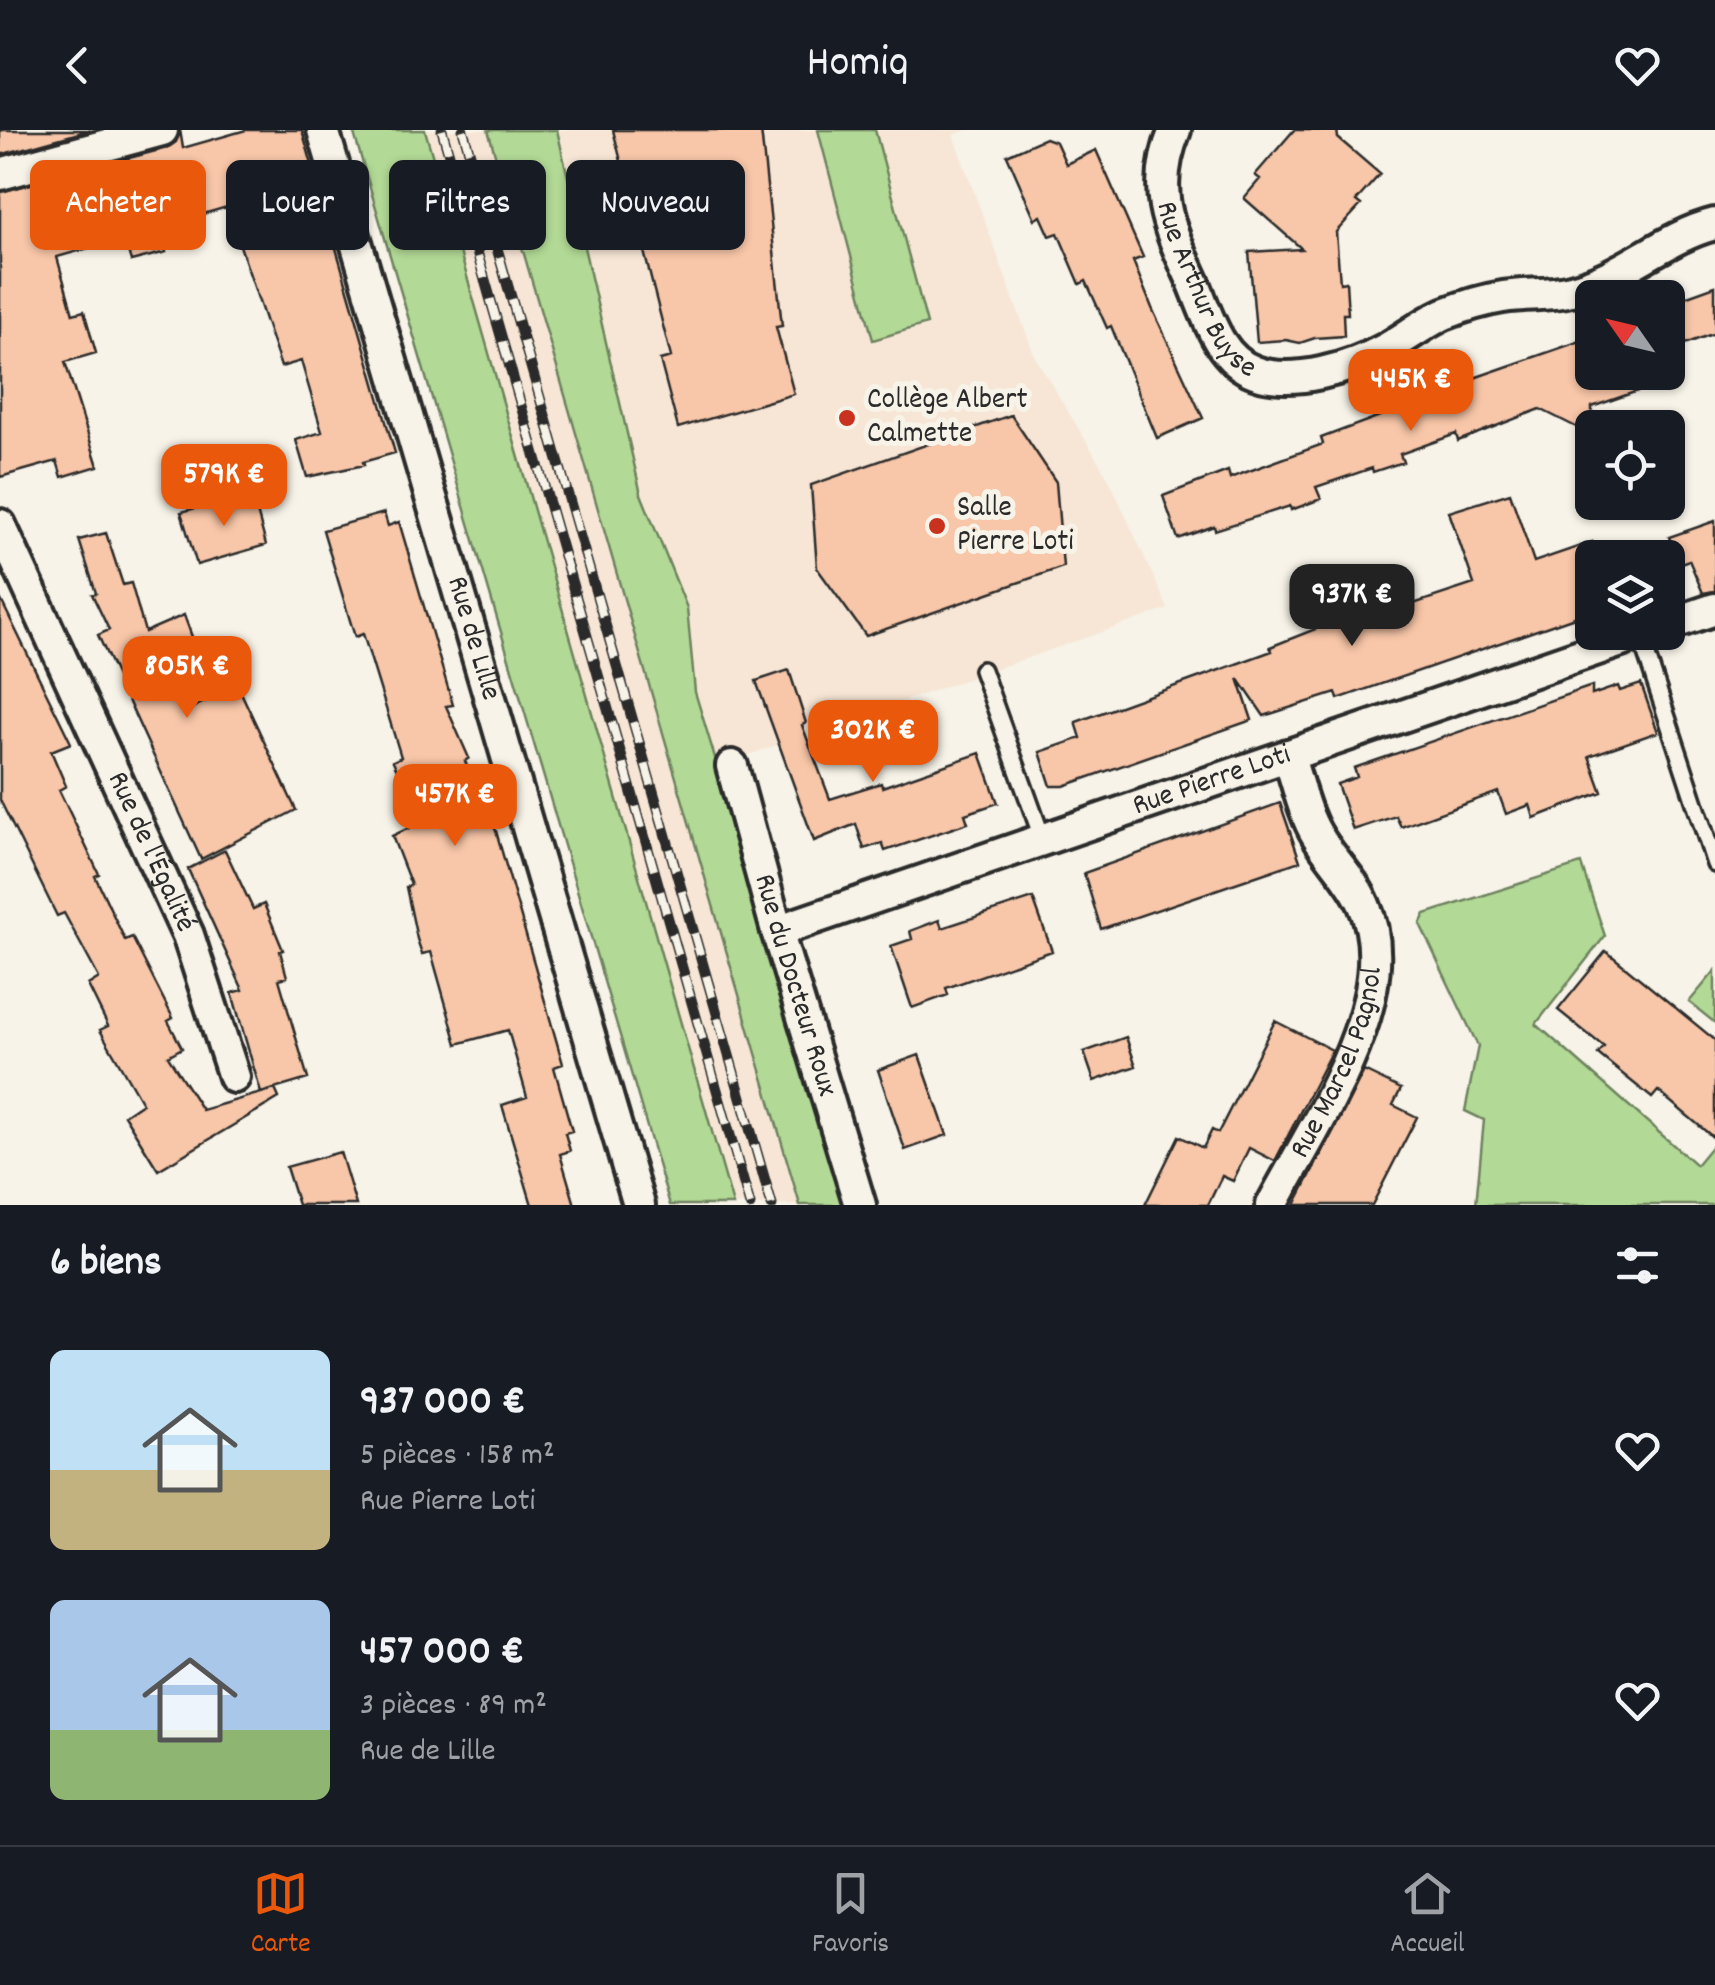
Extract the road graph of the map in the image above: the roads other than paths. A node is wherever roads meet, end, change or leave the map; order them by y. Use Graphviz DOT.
graph roads {
  1 [pos="162,130"];
  2 [pos="323,130"];
  3 [pos="1175,130"];
  4 [pos="0,174"];
  5 [pos="1715,224"];
  6 [pos="0,525"];
  7 [pos="1715,609"];
  8 [pos="1685,619"];
  9 [pos="1596,650"];
  10 [pos="1657,650"];
  11 [pos="982,670"];
  12 [pos="1288,755"];
  13 [pos="732,766"];
  14 [pos="1043,840"];
  15 [pos="1715,864"];
  16 [pos="777,931"];
  17 [pos="234,1077"];
  18 [pos="638,1205"];
  19 [pos="860,1205"];
  20 [pos="1272,1205"];
  1 -- 4 [label="street"];
  2 -- 18 [label="street, Rue de Lille"];
  3 -- 5 [label="street, Rue Arthur Buyse"];
  6 -- 17 [label="street, Rue de l'Égalité"];
  7 -- 8 [label="street, Rue Pierre Loti"];
  9 -- 12 [label="street, Rue Pierre Loti"];
  10 -- 15 [label="lane"];
  11 -- 14 [label="lane"];
  12 -- 14 [label="street, Rue Pierre Loti"];
  12 -- 20 [label="street, Rue Marcel Pagnol"];
  13 -- 16 [label="street, Rue du Docteur Roux"];
  14 -- 16 [label="street, Rue Pierre Loti"];
  16 -- 19 [label="street, Rue du Docteur Roux"];
}
